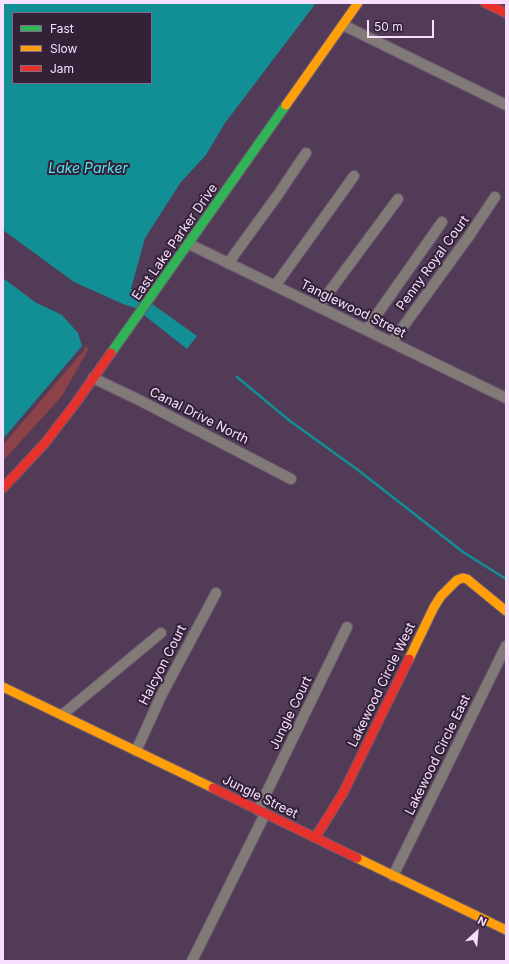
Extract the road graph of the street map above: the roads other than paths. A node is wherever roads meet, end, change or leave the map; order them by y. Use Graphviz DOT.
graph roads {
  1 [pos="358,3"];
  2 [pos="485,3"];
  3 [pos="506,13"];
  4 [pos="343,25"];
  5 [pos="506,105"];
  6 [pos="306,152"];
  7 [pos="354,176"];
  8 [pos="495,197"];
  9 [pos="398,199"];
  10 [pos="442,222"];
  11 [pos="189,244"];
  12 [pos="229,264"];
  13 [pos="275,286"];
  14 [pos="318,307"];
  15 [pos="366,330"];
  16 [pos="392,342"];
  17 [pos="93,378"];
  18 [pos="506,398"];
  19 [pos="291,479"];
  20 [pos="3,488"];
  21 [pos="216,593"];
  22 [pos="506,611"];
  23 [pos="347,627"];
  24 [pos="161,633"];
  25 [pos="506,646"];
  26 [pos="3,687"];
  27 [pos="62,715"];
  28 [pos="136,751"];
  29 [pos="262,812"];
  30 [pos="316,838"];
  31 [pos="393,876"];
  32 [pos="506,930"];
  33 [pos="192,961"];
  1 -- 4 [label="street, East Lake Parker Drive"];
  2 -- 3 [label="street"];
  4 -- 5 [label="street"];
  4 -- 11 [label="street, East Lake Parker Drive"];
  6 -- 12 [label="street"];
  7 -- 13 [label="street"];
  8 -- 16 [label="street, Penny Royal Court"];
  9 -- 14 [label="street"];
  10 -- 15 [label="street"];
  11 -- 12 [label="street, Tanglewood Street"];
  11 -- 17 [label="street, East Lake Parker Drive"];
  12 -- 13 [label="street, Tanglewood Street"];
  13 -- 14 [label="street, Tanglewood Street"];
  14 -- 15 [label="street, Tanglewood Street"];
  15 -- 16 [label="street, Tanglewood Street"];
  16 -- 18 [label="street, Tanglewood Street"];
  17 -- 19 [label="street, Canal Drive North"];
  17 -- 20 [label="street, East Lake Parker Drive"];
  21 -- 28 [label="street, Halcyon Court"];
  22 -- 30 [label="street, Lakewood Circle West"];
  23 -- 29 [label="street, Jungle Court"];
  24 -- 27 [label="street"];
  25 -- 31 [label="street, Lakewood Circle East"];
  26 -- 27 [label="street, Jungle Street"];
  27 -- 28 [label="street, Jungle Street"];
  28 -- 29 [label="street, Jungle Street"];
  29 -- 30 [label="street, Jungle Street"];
  29 -- 33 [label="street, Jungle Court"];
  30 -- 31 [label="street, Jungle Street"];
  31 -- 32 [label="street, Jungle Street"];
}
